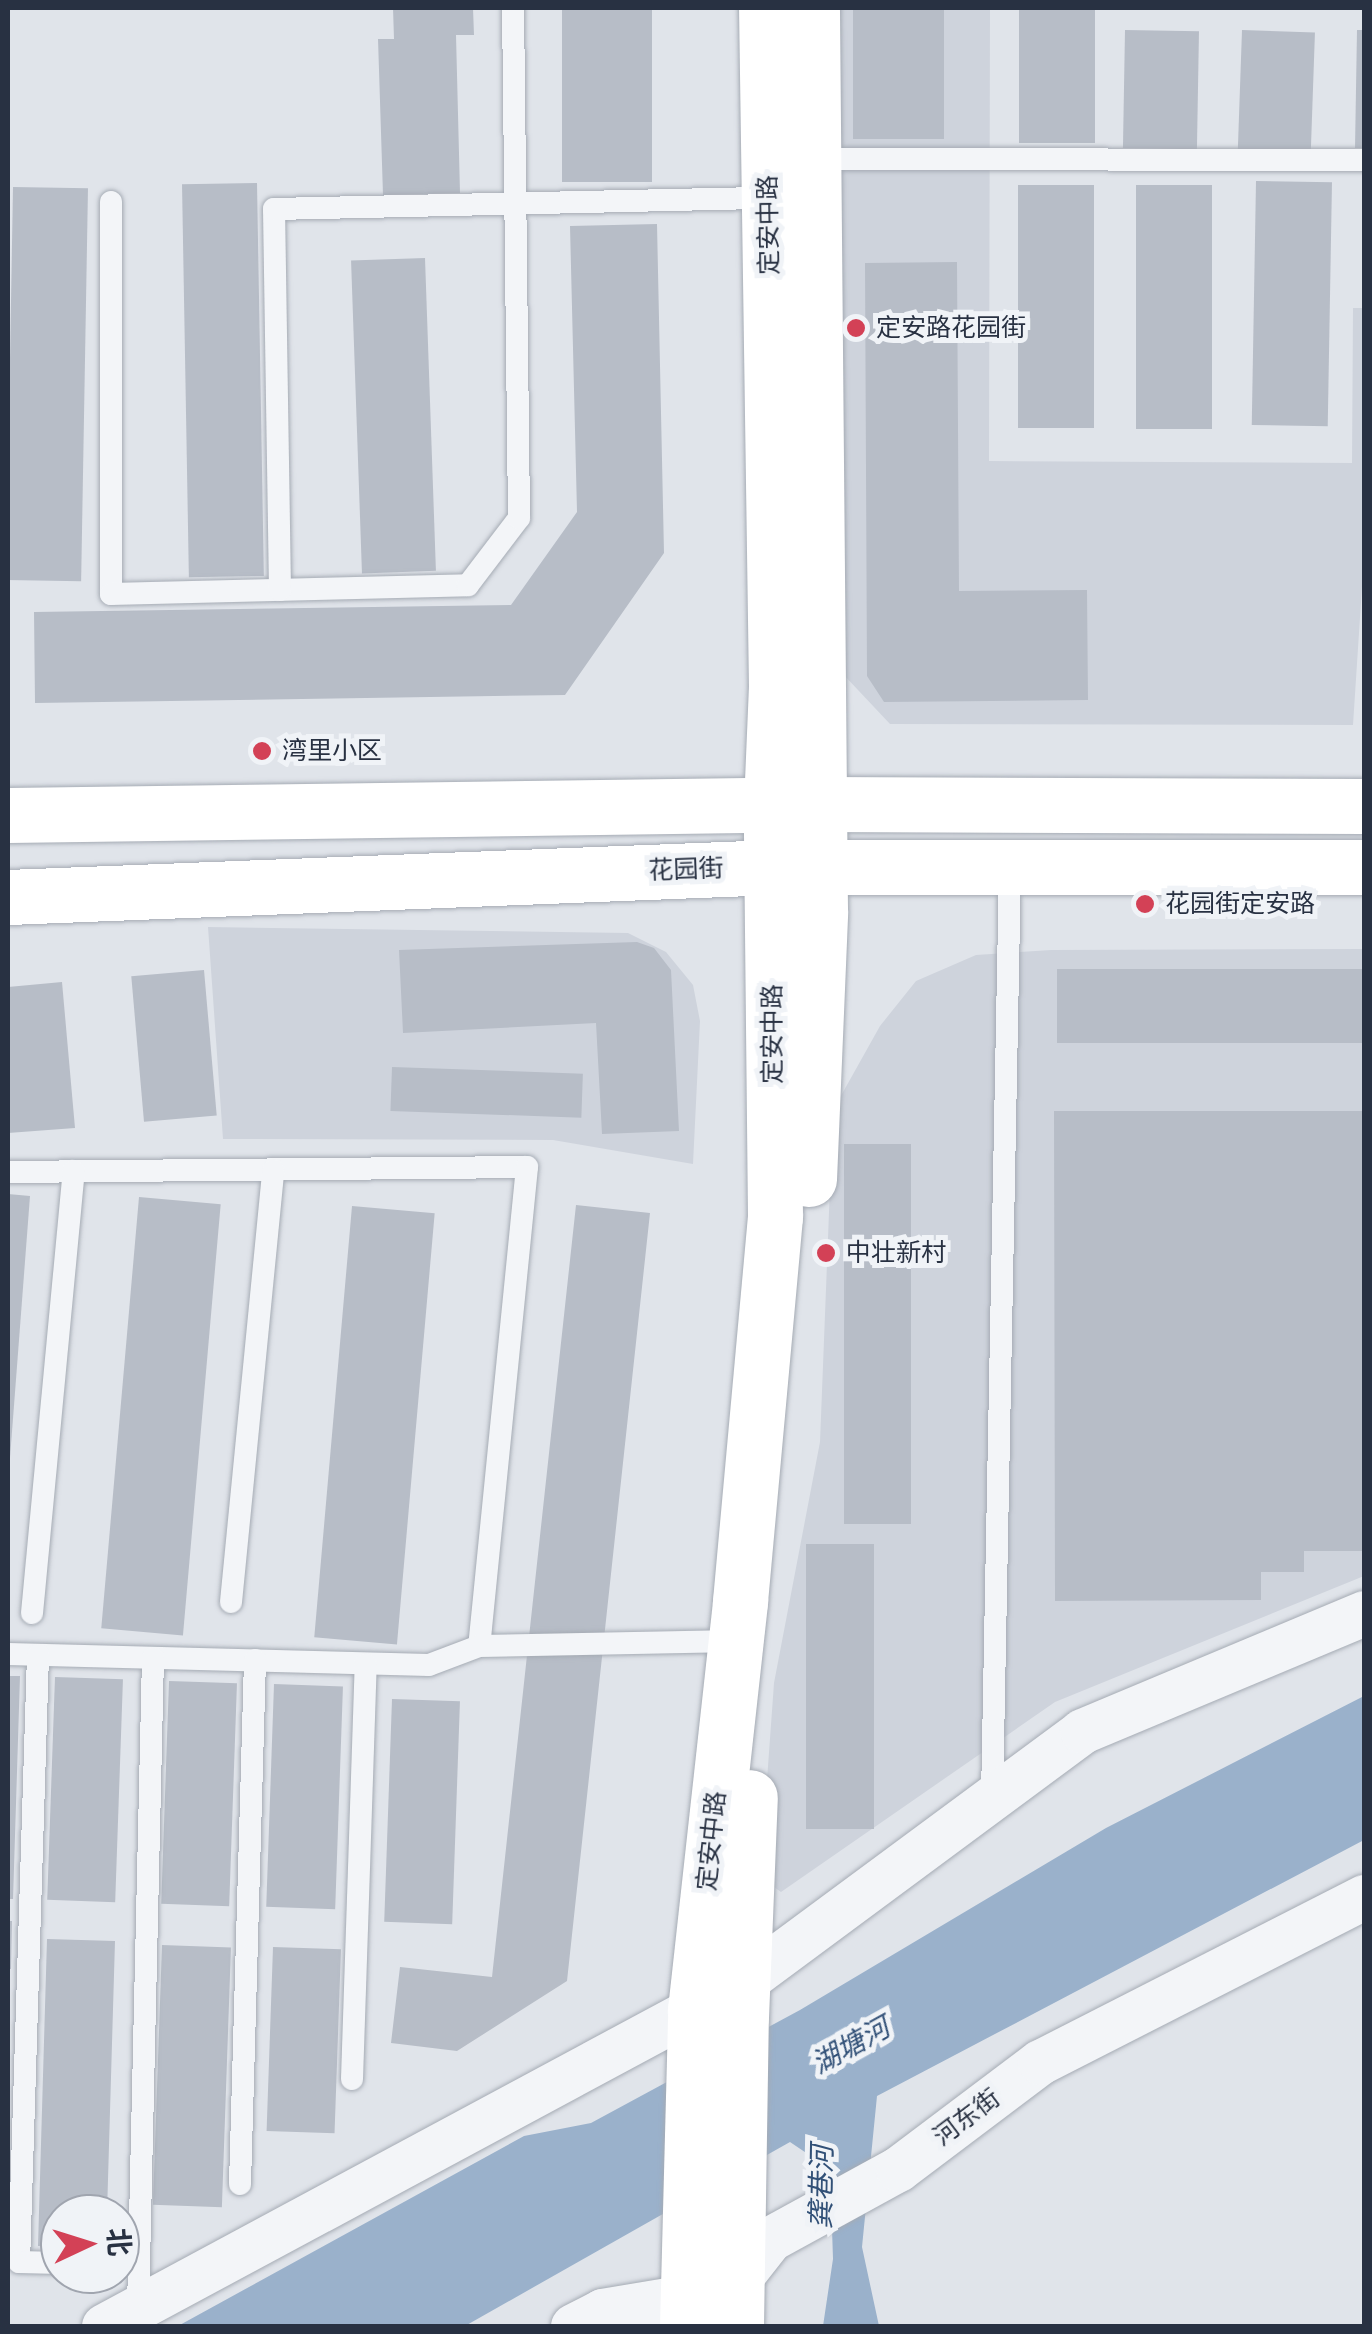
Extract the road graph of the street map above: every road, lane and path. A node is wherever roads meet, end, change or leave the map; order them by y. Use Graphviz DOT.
graph roads {
  1 [pos="513,8"];
  2 [pos="766,8"];
  3 [pos="812,8"];
  4 [pos="814,159"];
  5 [pos="1364,160"];
  6 [pos="769,198"];
  7 [pos="111,202"];
  8 [pos="516,203"];
  9 [pos="280,590"];
  10 [pos="796,804"];
  11 [pos="1364,806"];
  12 [pos="8,815"];
  13 [pos="797,867"];
  14 [pos="1010,867"];
  15 [pos="1364,867"];
  16 [pos="8,898"];
  17 [pos="272,1170"];
  18 [pos="8,1172"];
  19 [pos="74,1172"];
  20 [pos="231,1602"];
  21 [pos="32,1613"];
  22 [pos="1364,1613"];
  23 [pos="736,1640"];
  24 [pos="479,1646"];
  25 [pos="8,1654"];
  26 [pos="38,1655"];
  27 [pos="153,1658"];
  28 [pos="255,1660"];
  29 [pos="366,1664"];
  30 [pos="992,1797"];
  31 [pos="1364,1896"];
  32 [pos="718,2017"];
  33 [pos="352,2079"];
  34 [pos="240,2184"];
  35 [pos="132,2194"];
  36 [pos="735,2257"];
  37 [pos="40,2262"];
  38 [pos="686,2312"];
  39 [pos="121,2317"];
  40 [pos="573,2326"];
  1 -- 8 [label="lane"];
  2 -- 6 [label="main road, 定安中路"];
  3 -- 4 [label="main road, 定安中路"];
  4 -- 5 [label="lane"];
  4 -- 10 [label="main road, 定安中路"];
  6 -- 8 [label="lane"];
  6 -- 10 [label="main road, 定安中路"];
  7 -- 9 [label="lane"];
  8 -- 9 [label="lane"];
  8 -- 9 [label="lane"];
  10 -- 11 [label="main road"];
  10 -- 12 [label="main road"];
  10 -- 13 [label="main road, 定安中路"];
  13 -- 14 [label="main road, 花园街"];
  13 -- 16 [label="main road, 花园街"];
  13 -- 23 [label="main road, 定安中路"];
  13 -- 32 [label="main road, 定安中路"];
  14 -- 15 [label="main road, 花园街"];
  14 -- 30 [label="lane"];
  17 -- 19 [label="lane"];
  17 -- 20 [label="lane"];
  17 -- 24 [label="lane"];
  18 -- 19 [label="lane"];
  19 -- 21 [label="lane"];
  22 -- 30 [label="street"];
  23 -- 24 [label="lane"];
  23 -- 32 [label="main road, 定安中路"];
  24 -- 29 [label="lane"];
  25 -- 26 [label="lane"];
  26 -- 27 [label="lane"];
  26 -- 37 [label="lane"];
  27 -- 28 [label="lane"];
  27 -- 35 [label="lane"];
  28 -- 29 [label="lane"];
  28 -- 34 [label="lane"];
  29 -- 33 [label="lane"];
  30 -- 32 [label="street"];
  31 -- 36 [label="street, 河东街"];
  32 -- 36 [label="main road"];
  32 -- 39 [label="street"];
  36 -- 38 [label="main road"];
  38 -- 40 [label="street"];
}
